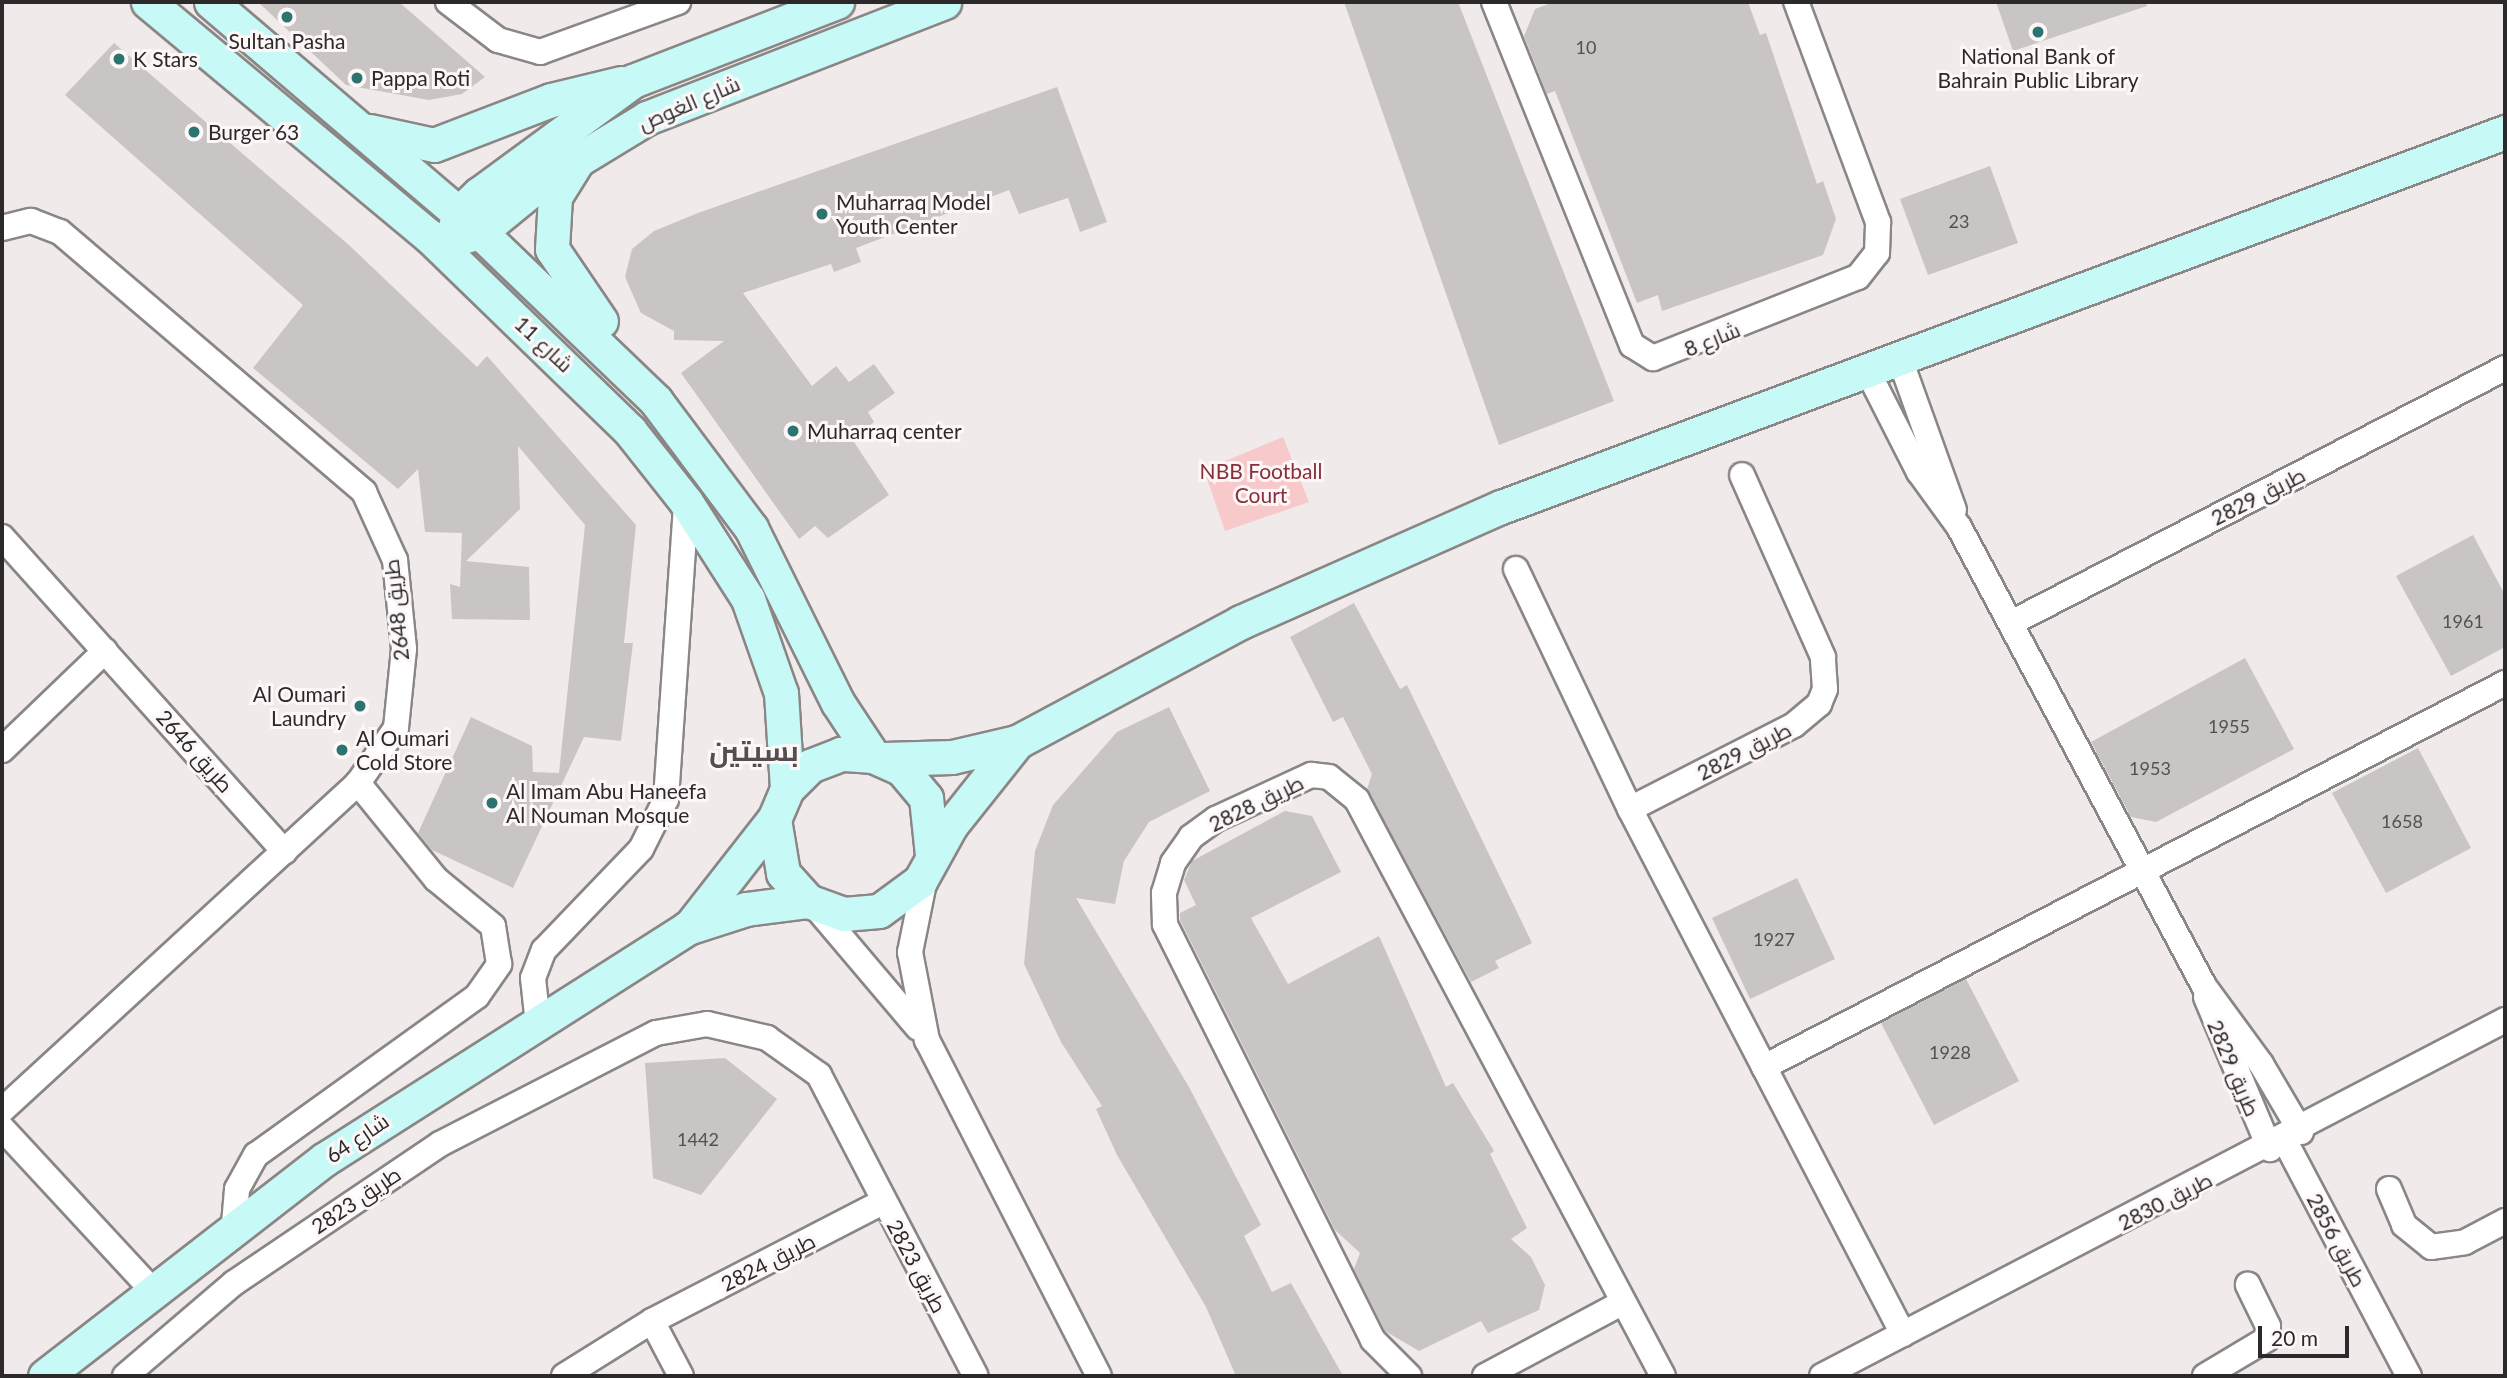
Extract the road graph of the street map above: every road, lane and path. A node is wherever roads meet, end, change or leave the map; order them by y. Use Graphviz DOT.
graph roads {
  1 [pos="148,2"];
  2 [pos="211,2"];
  3 [pos="448,2"];
  4 [pos="678,2"];
  5 [pos="837,2"];
  6 [pos="944,2"];
  7 [pos="1495,2"];
  8 [pos="1796,2"];
  9 [pos="634,82"];
  10 [pos="357,127"];
  11 [pos="2505,132"];
  12 [pos="585,152"];
  13 [pos="2,228"];
  14 [pos="455,236"];
  15 [pos="1901,362"];
  16 [pos="2505,368"];
  17 [pos="627,369"];
  18 [pos="1870,374"];
  19 [pos="1742,475"];
  20 [pos="687,502"];
  21 [pos="1959,527"];
  22 [pos="2,537"];
  23 [pos="1516,569"];
  24 [pos="2011,623"];
  25 [pos="105,650"];
  26 [pos="2505,682"];
  27 [pos="1017,742"];
  28 [pos="2,750"];
  29 [pos="879,758"];
  30 [pos="358,783"];
  31 [pos="787,789"];
  32 [pos="1630,809"];
  33 [pos="774,819"];
  34 [pos="285,852"];
  35 [pos="930,860"];
  36 [pos="2143,872"];
  37 [pos="810,902"];
  38 [pos="687,928"];
  39 [pos="2204,986"];
  40 [pos="2505,1020"];
  41 [pos="538,1024"];
  42 [pos="927,1040"];
  43 [pos="1764,1067"];
  44 [pos="2,1110"];
  45 [pos="2,1128"];
  46 [pos="2285,1140"];
  47 [pos="2389,1189"];
  48 [pos="883,1202"];
  49 [pos="2505,1221"];
  50 [pos="234,1224"];
  51 [pos="2248,1285"];
  52 [pos="152,1290"];
  53 [pos="1622,1303"];
  54 [pos="652,1321"];
  55 [pos="1903,1334"];
  56 [pos="46,1376"];
  57 [pos="125,1376"];
  58 [pos="564,1376"];
  59 [pos="681,1376"];
  60 [pos="976,1376"];
  61 [pos="1099,1376"];
  62 [pos="1409,1376"];
  63 [pos="1485,1376"];
  64 [pos="1663,1376"];
  65 [pos="1822,1376"];
  66 [pos="2205,1376"];
  67 [pos="2409,1376"];
  1 -- 14 [label="street, شارع 11"];
  2 -- 10 [label="street, شارع 11"];
  3 -- 4 [label="street"];
  5 -- 9 [label="street, شارع الغوص"];
  6 -- 12 [label="street, شارع الغوص"];
  7 -- 8 [label="street, شارع 8"];
  9 -- 10 [label="street"];
  9 -- 14 [label="street, شارع الغوص"];
  10 -- 14 [label="street, شارع 11"];
  11 -- 15 [label="street"];
  12 -- 14 [label="street, شارع الغوص"];
  12 -- 17 [label="street"];
  13 -- 30 [label="street, طريق 2648"];
  14 -- 17 [label="street, شارع 11"];
  14 -- 20 [label="street, شارع 11"];
  15 -- 18 [label="street"];
  15 -- 21 [label="street, طريق 2829"];
  16 -- 24 [label="street, طريق 2829"];
  17 -- 29 [label="street, شارع 11"];
  18 -- 21 [label="street, طريق 2829"];
  18 -- 27 [label="street"];
  19 -- 32 [label="street, طريق 2829"];
  20 -- 31 [label="street, شارع 11"];
  20 -- 41 [label="street"];
  21 -- 24 [label="street, طريق 2829"];
  22 -- 25 [label="street, طريق 2646"];
  23 -- 32 [label="street"];
  24 -- 36 [label="street, طريق 2829"];
  25 -- 28 [label="street"];
  25 -- 34 [label="street, طريق 2646"];
  26 -- 36 [label="street"];
  27 -- 29 [label="street"];
  27 -- 35 [label="street"];
  29 -- 31 [label="street"];
  29 -- 35 [label="street"];
  30 -- 34 [label="street, طريق 2648"];
  30 -- 50 [label="street"];
  31 -- 33 [label="street"];
  32 -- 43 [label="street"];
  33 -- 37 [label="street"];
  33 -- 38 [label="street, شارع 64"];
  34 -- 44 [label="street, طريق 2648"];
  35 -- 37 [label="street"];
  35 -- 42 [label="street"];
  36 -- 39 [label="street, طريق 2829"];
  36 -- 43 [label="street"];
  37 -- 38 [label="street, شارع 64"];
  37 -- 42 [label="street"];
  38 -- 41 [label="street, شارع 64"];
  39 -- 46 [label="street, طريق 2829"];
  39 -- 46 [label="street, طريق 2829"];
  40 -- 46 [label="street, طريق 2830"];
  41 -- 50 [label="street, شارع 64"];
  42 -- 61 [label="street"];
  43 -- 55 [label="street"];
  45 -- 52 [label="street"];
  46 -- 55 [label="street, طريق 2830"];
  46 -- 67 [label="street, طريق 2856"];
  47 -- 49 [label="street"];
  48 -- 54 [label="street, طريق 2824"];
  48 -- 57 [label="street, طريق 2823"];
  48 -- 60 [label="street, طريق 2823"];
  50 -- 52 [label="street, شارع 64"];
  51 -- 66 [label="street"];
  52 -- 56 [label="street, شارع 64"];
  53 -- 62 [label="street, طريق 2828"];
  53 -- 63 [label="street"];
  53 -- 64 [label="street, طريق 2828"];
  54 -- 58 [label="street, طريق 2824"];
  54 -- 59 [label="street"];
  55 -- 65 [label="street, طريق 2830"];
}
